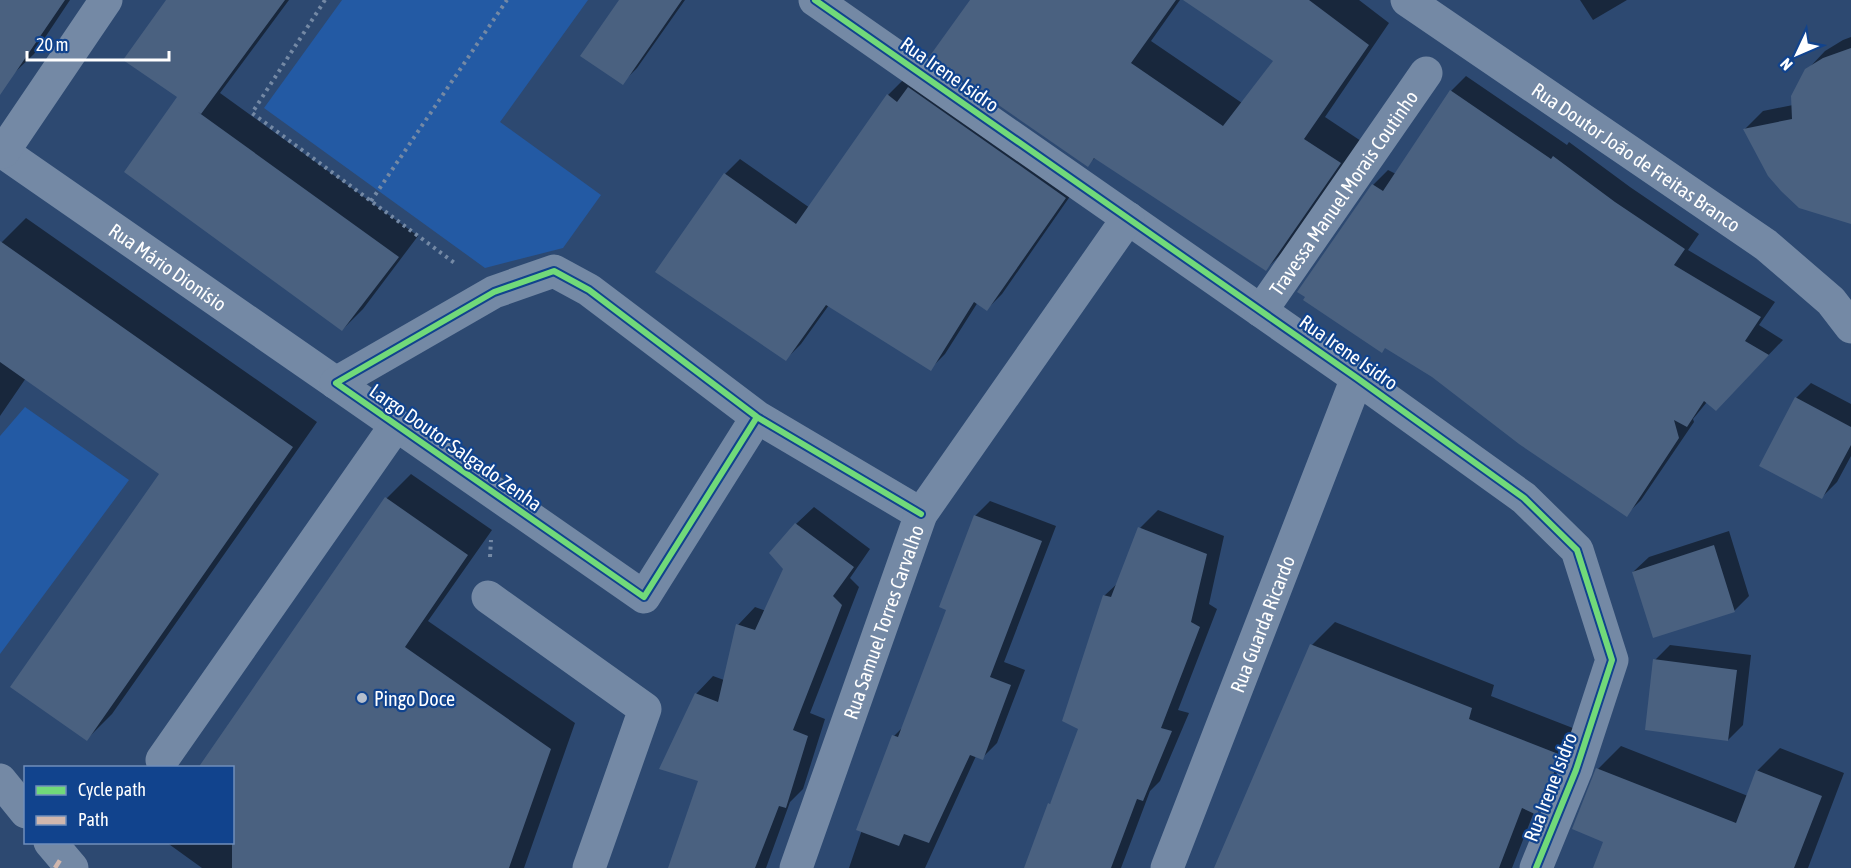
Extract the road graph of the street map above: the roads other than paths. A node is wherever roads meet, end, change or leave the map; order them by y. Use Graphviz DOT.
graph roads {
  1 [pos="106,0"];
  2 [pos="815,0"];
  3 [pos="1407,0"];
  4 [pos="1426,73"];
  5 [pos="1,152"];
  6 [pos="1128,218"];
  7 [pos="1260,311"];
  8 [pos="1851,327"];
  9 [pos="1358,378"];
  10 [pos="336,383"];
  11 [pos="757,417"];
  12 [pos="396,425"];
  13 [pos="921,514"];
  14 [pos="488,597"];
  15 [pos="162,760"];
  16 [pos="0,780"];
  17 [pos="24,810"];
  18 [pos="51,844"];
  19 [pos="72,868"];
  20 [pos="589,868"];
  21 [pos="796,868"];
  22 [pos="1167,868"];
  23 [pos="1536,868"];
  1 -- 5 [label="street"];
  2 -- 6 [label="street, Rua Irene Isidro"];
  3 -- 8 [label="street, Rua Doutor João de Freitas Branco"];
  4 -- 7 [label="street, Travessa Manuel Morais Coutinho"];
  5 -- 10 [label="street, Rua Mário Dionísio"];
  6 -- 7 [label="street, Rua Irene Isidro"];
  6 -- 13 [label="street, Rua Samuel Torres Carvalho"];
  7 -- 9 [label="street, Rua Irene Isidro"];
  9 -- 22 [label="street, Rua Guarda Ricardo"];
  9 -- 23 [label="street, Rua Irene Isidro"];
  10 -- 11 [label="street, Largo Doutor Salgado Zenha"];
  10 -- 12 [label="street, Largo Doutor Salgado Zenha"];
  11 -- 12 [label="street, Largo Doutor Salgado Zenha"];
  11 -- 13 [label="street, Largo Doutor Salgado Zenha"];
  12 -- 15 [label="street, Largo Doutor Salgado Zenha"];
  13 -- 21 [label="street, Rua Samuel Torres Carvalho"];
  14 -- 20 [label="street"];
  16 -- 17 [label="street"];
  18 -- 19 [label="street"];
}
